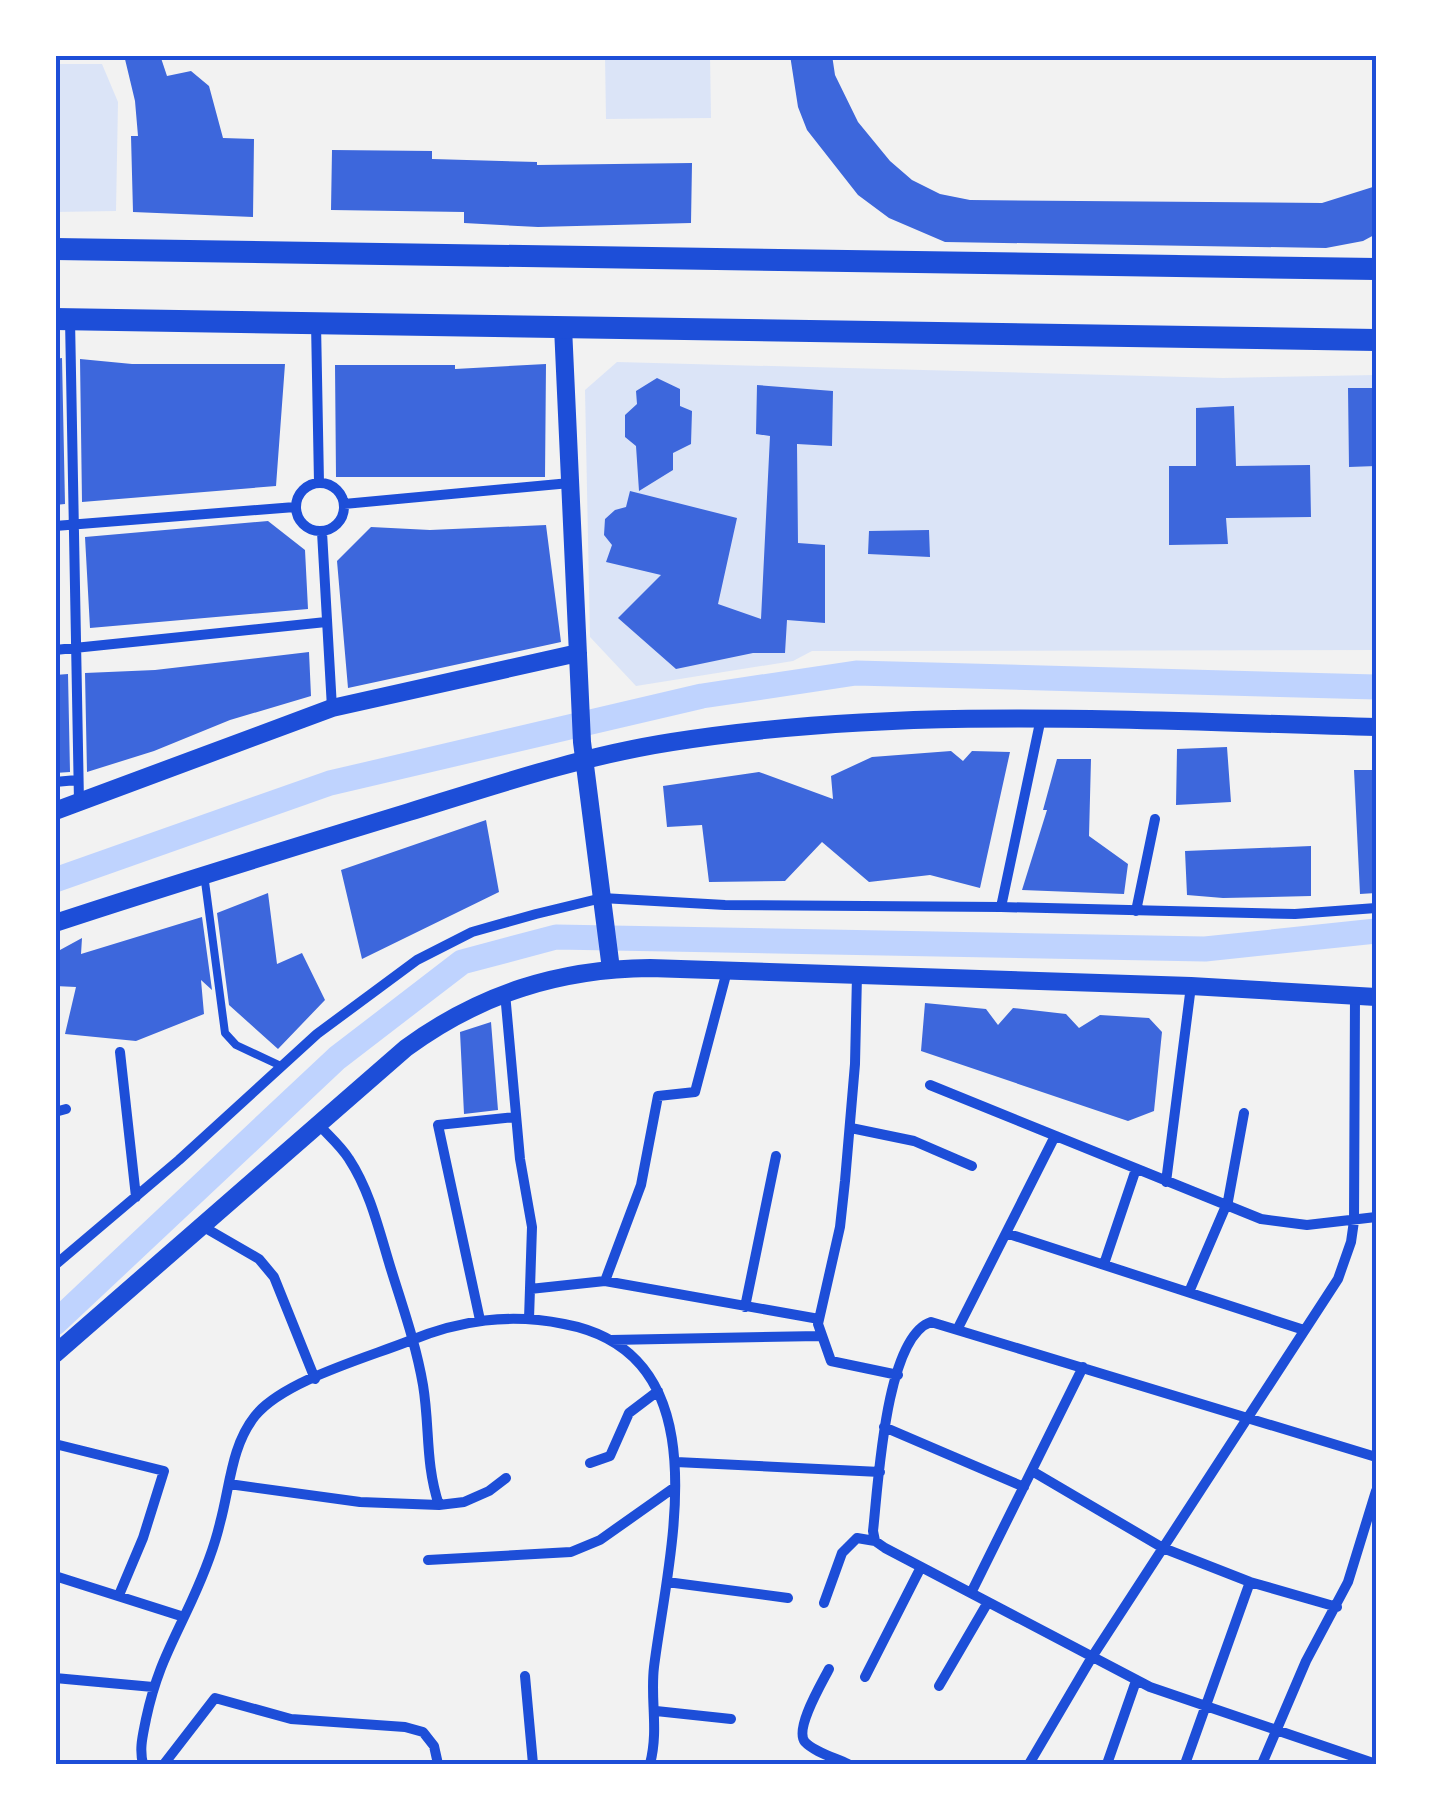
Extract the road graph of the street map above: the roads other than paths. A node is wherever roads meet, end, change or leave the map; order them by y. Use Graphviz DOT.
graph roads {
  1 [pos="55,249"];
  2 [pos="1376,269"];
  3 [pos="1341,270"];
  4 [pos="1376,282"];
  5 [pos="63,319"];
  6 [pos="316,322"];
  7 [pos="564,327"];
  8 [pos="1376,340"];
  9 [pos="319,483"];
  10 [pos="570,483"];
  11 [pos="344,504"];
  12 [pos="296,507"];
  13 [pos="73,525"];
  14 [pos="55,526"];
  15 [pos="322,532"];
  16 [pos="326,622"];
  17 [pos="74,648"];
  18 [pos="55,650"];
  19 [pos="578,661"];
  20 [pos="332,708"];
  21 [pos="1041,718"];
  22 [pos="1376,726"];
  23 [pos="583,750"];
  24 [pos="77,780"];
  25 [pos="55,782"];
  26 [pos="79,802"];
  27 [pos="55,811"];
  28 [pos="1155,819"];
  29 [pos="204,874"];
  30 [pos="602,898"];
  31 [pos="1001,907"];
  32 [pos="1376,908"];
  33 [pos="1136,912"];
  34 [pos="55,923"];
  35 [pos="611,962"];
  36 [pos="727,971"];
  37 [pos="857,975"];
  38 [pos="1191,986"];
  39 [pos="505,992"];
  40 [pos="1355,996"];
  41 [pos="1376,997"];
  42 [pos="120,1052"];
  43 [pos="282,1066"];
  44 [pos="930,1086"];
  45 [pos="1244,1112"];
  46 [pos="515,1117"];
  47 [pos="318,1124"];
  48 [pos="851,1128"];
  49 [pos="1055,1136"];
  50 [pos="776,1156"];
  51 [pos="972,1166"];
  52 [pos="1136,1169"];
  53 [pos="1166,1182"];
  54 [pos="136,1196"];
  55 [pos="1226,1207"];
  56 [pos="1376,1217"];
  57 [pos="1354,1221"];
  58 [pos="202,1226"];
  59 [pos="1006,1233"];
  60 [pos="1104,1264"];
  61 [pos="55,1265"];
  62 [pos="606,1282"];
  63 [pos="530,1289"];
  64 [pos="1188,1292"];
  65 [pos="744,1307"];
  66 [pos="528,1319"];
  67 [pos="819,1319"];
  68 [pos="480,1320"];
  69 [pos="958,1328"];
  70 [pos="1304,1330"];
  71 [pos="820,1336"];
  72 [pos="412,1339"];
  73 [pos="609,1340"];
  74 [pos="55,1354"];
  75 [pos="1084,1367"];
  76 [pos="898,1375"];
  77 [pos="315,1378"];
  78 [pos="658,1391"];
  79 [pos="1247,1418"];
  80 [pos="884,1427"];
  81 [pos="55,1444"];
  82 [pos="1376,1457"];
  83 [pos="676,1462"];
  84 [pos="590,1463"];
  85 [pos="1032,1471"];
  86 [pos="880,1472"];
  87 [pos="506,1478"];
  88 [pos="229,1484"];
  89 [pos="674,1487"];
  90 [pos="1024,1488"];
  91 [pos="1376,1491"];
  92 [pos="439,1506"];
  93 [pos="875,1541"];
  94 [pos="1163,1548"];
  95 [pos="428,1560"];
  96 [pos="922,1568"];
  97 [pos="55,1576"];
  98 [pos="667,1582"];
  99 [pos="1250,1582"];
  100 [pos="971,1593"];
  101 [pos="119,1595"];
  102 [pos="788,1598"];
  103 [pos="988,1602"];
  104 [pos="824,1603"];
  105 [pos="1337,1607"];
  106 [pos="184,1617"];
  107 [pos="1092,1657"];
  108 [pos="829,1668"];
  109 [pos="525,1676"];
  110 [pos="865,1677"];
  111 [pos="55,1678"];
  112 [pos="1136,1681"];
  113 [pos="939,1686"];
  114 [pos="152,1687"];
  115 [pos="1204,1708"];
  116 [pos="656,1711"];
  117 [pos="731,1719"];
  118 [pos="1275,1731"];
  119 [pos="143,1764"];
  120 [pos="164,1764"];
  121 [pos="438,1764"];
  122 [pos="533,1764"];
  123 [pos="650,1764"];
  124 [pos="848,1764"];
  125 [pos="1028,1764"];
  126 [pos="1108,1764"];
  127 [pos="1185,1764"];
  128 [pos="1262,1764"];
  129 [pos="1376,1764"];
  1 -- 3 [label="main road"];
  2 -- 3 [label="main road"];
  3 -- 4 [label="main road"];
  5 -- 6 [label="main road"];
  5 -- 13 [label="street"];
  6 -- 7 [label="main road"];
  6 -- 9 [label="street"];
  7 -- 8 [label="main road"];
  7 -- 10 [label="street"];
  9 -- 11 [label="street"];
  9 -- 12 [label="street"];
  10 -- 11 [label="street"];
  10 -- 19 [label="street"];
  11 -- 15 [label="street"];
  12 -- 13 [label="street"];
  12 -- 15 [label="street"];
  13 -- 14 [label="street"];
  13 -- 17 [label="street"];
  15 -- 16 [label="street"];
  16 -- 17 [label="street"];
  16 -- 20 [label="street"];
  17 -- 18 [label="street"];
  17 -- 24 [label="street"];
  19 -- 20 [label="street"];
  19 -- 23 [label="street"];
  20 -- 26 [label="street"];
  21 -- 22 [label="street"];
  21 -- 23 [label="street"];
  21 -- 31 [label="street"];
  23 -- 29 [label="street"];
  23 -- 30 [label="street"];
  24 -- 25 [label="street"];
  24 -- 26 [label="street"];
  26 -- 27 [label="street"];
  28 -- 33 [label="street"];
  29 -- 34 [label="street"];
  29 -- 43 [label="lane"];
  30 -- 31 [label="street"];
  30 -- 35 [label="street"];
  30 -- 43 [label="street"];
  31 -- 33 [label="street"];
  32 -- 33 [label="street"];
  35 -- 36 [label="street"];
  35 -- 39 [label="street"];
  36 -- 37 [label="street"];
  36 -- 62 [label="street"];
  37 -- 38 [label="street"];
  37 -- 48 [label="street"];
  38 -- 40 [label="street"];
  38 -- 53 [label="street"];
  39 -- 46 [label="street"];
  39 -- 47 [label="street"];
  40 -- 41 [label="street"];
  40 -- 57 [label="street"];
  42 -- 54 [label="street"];
  43 -- 54 [label="street"];
  44 -- 49 [label="street"];
  45 -- 55 [label="street"];
  46 -- 63 [label="street"];
  46 -- 68 [label="street"];
  47 -- 58 [label="street"];
  47 -- 72 [label="street"];
  48 -- 51 [label="street"];
  48 -- 67 [label="street"];
  49 -- 52 [label="street"];
  49 -- 59 [label="street"];
  50 -- 65 [label="street"];
  52 -- 53 [label="street"];
  52 -- 60 [label="street"];
  53 -- 55 [label="street"];
  54 -- 61 [label="street"];
  55 -- 57 [label="street"];
  55 -- 64 [label="street"];
  56 -- 57 [label="street"];
  57 -- 70 [label="street"];
  58 -- 74 [label="street"];
  58 -- 77 [label="street"];
  59 -- 60 [label="street"];
  59 -- 69 [label="street"];
  60 -- 64 [label="street"];
  62 -- 63 [label="street"];
  62 -- 65 [label="street"];
  63 -- 66 [label="street"];
  64 -- 70 [label="street"];
  65 -- 67 [label="street"];
  66 -- 68 [label="street"];
  66 -- 73 [label="street"];
  67 -- 71 [label="street"];
  68 -- 72 [label="street"];
  69 -- 75 [label="street"];
  69 -- 76 [label="street"];
  70 -- 79 [label="street"];
  71 -- 73 [label="street"];
  71 -- 76 [label="street"];
  72 -- 77 [label="street"];
  72 -- 92 [label="street"];
  73 -- 78 [label="street"];
  75 -- 79 [label="street"];
  75 -- 85 [label="street"];
  76 -- 80 [label="street"];
  77 -- 88 [label="street"];
  78 -- 83 [label="street"];
  78 -- 84 [label="street"];
  79 -- 82 [label="street"];
  79 -- 94 [label="street"];
  80 -- 86 [label="street"];
  80 -- 90 [label="street"];
  81 -- 101 [label="street"];
  83 -- 86 [label="street"];
  83 -- 89 [label="street"];
  85 -- 90 [label="street"];
  85 -- 94 [label="street"];
  86 -- 93 [label="street"];
  87 -- 92 [label="street"];
  88 -- 92 [label="street"];
  88 -- 106 [label="street"];
  89 -- 95 [label="street"];
  89 -- 98 [label="street"];
  90 -- 100 [label="street"];
  91 -- 105 [label="street"];
  93 -- 96 [label="street"];
  93 -- 104 [label="street"];
  94 -- 99 [label="street"];
  94 -- 107 [label="street"];
  96 -- 100 [label="street"];
  96 -- 110 [label="street"];
  97 -- 101 [label="street"];
  98 -- 102 [label="street"];
  98 -- 116 [label="street"];
  99 -- 105 [label="street"];
  99 -- 115 [label="street"];
  100 -- 103 [label="street"];
  101 -- 106 [label="street"];
  103 -- 107 [label="street"];
  103 -- 113 [label="street"];
  105 -- 118 [label="street"];
  106 -- 114 [label="street"];
  107 -- 112 [label="street"];
  107 -- 125 [label="street"];
  108 -- 124 [label="street"];
  109 -- 122 [label="street"];
  111 -- 114 [label="street"];
  112 -- 115 [label="street"];
  112 -- 126 [label="street"];
  114 -- 119 [label="street"];
  115 -- 118 [label="street"];
  115 -- 127 [label="street"];
  116 -- 117 [label="street"];
  116 -- 123 [label="street"];
  118 -- 128 [label="street"];
  118 -- 129 [label="street"];
  120 -- 121 [label="street"];
}
